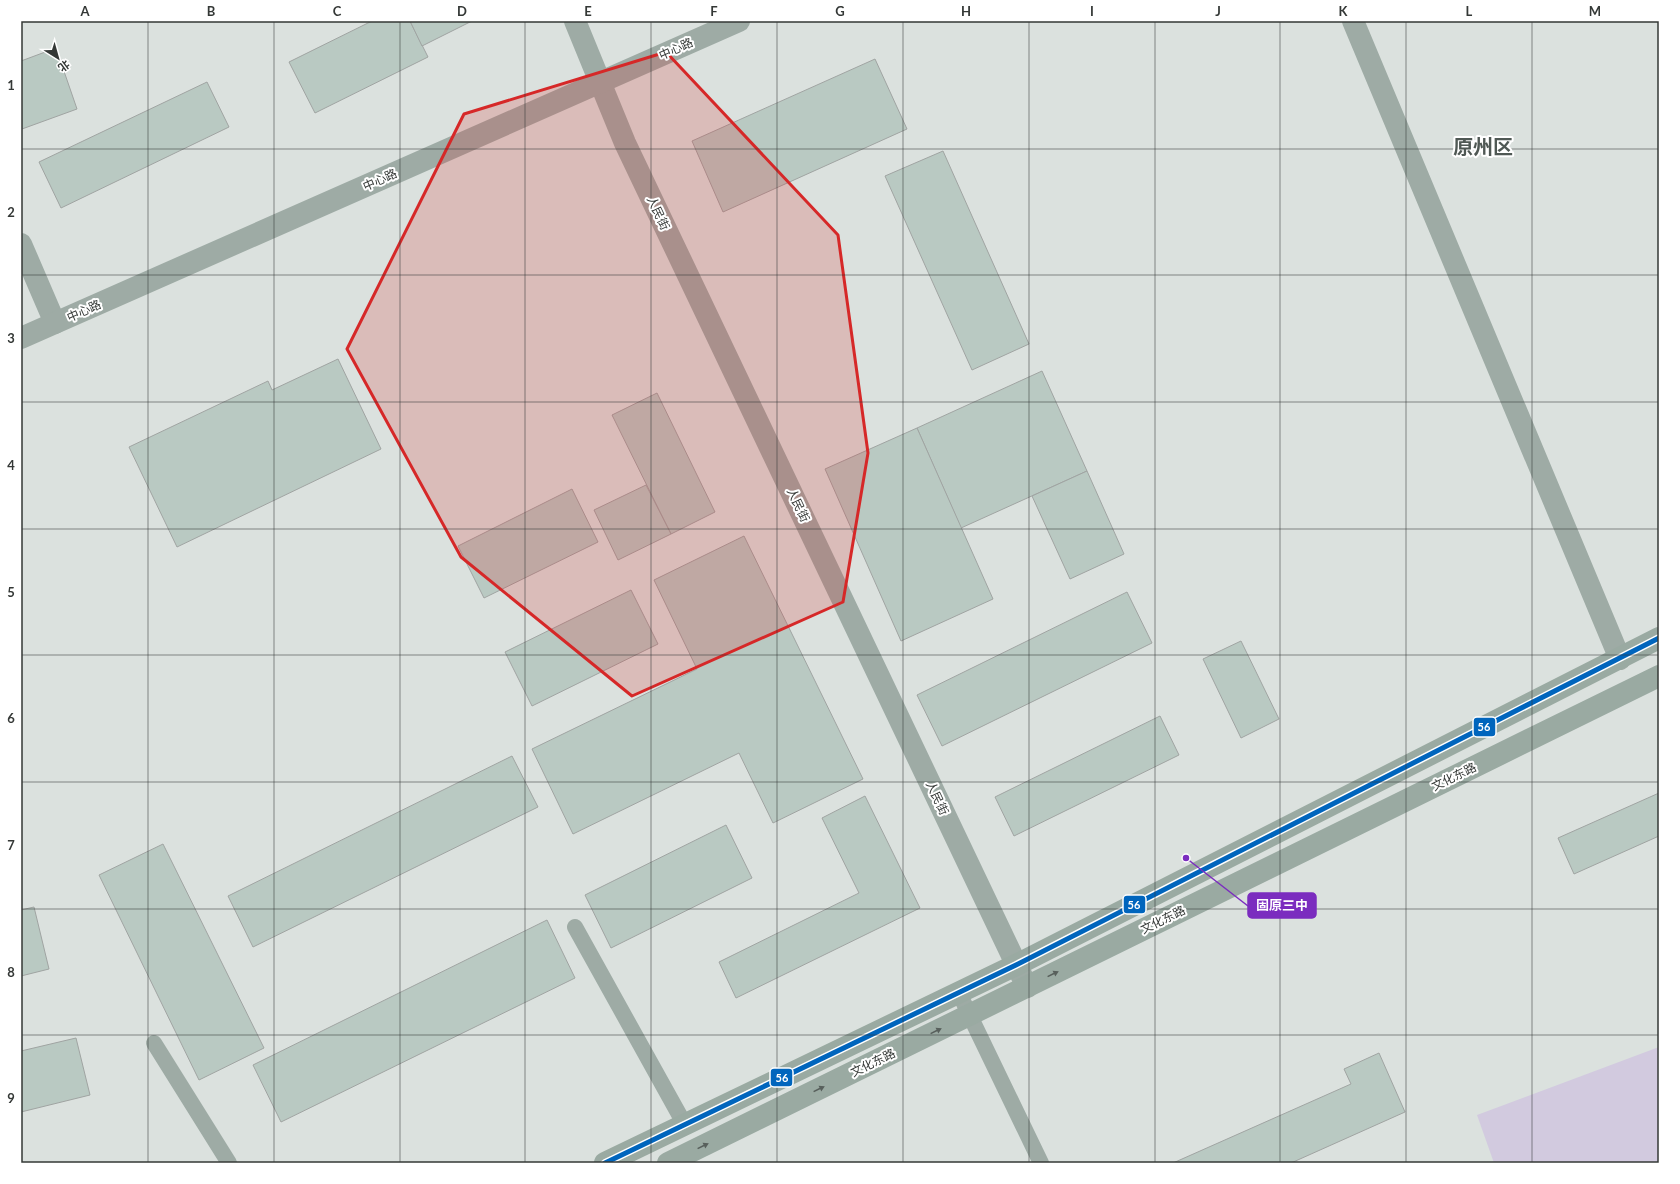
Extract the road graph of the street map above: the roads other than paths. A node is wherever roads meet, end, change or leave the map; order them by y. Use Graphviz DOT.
graph roads {
  1 [pos="575,21"];
  2 [pos="739,21"];
  3 [pos="1353,21"];
  4 [pos="600,82"];
  5 [pos="21,244"];
  6 [pos="55,323"];
  7 [pos="21,338"];
  8 [pos="1659,638"];
  9 [pos="1620,659"];
  10 [pos="1659,676"];
  11 [pos="575,927"];
  12 [pos="1016,964"];
  13 [pos="1027,987"];
  14 [pos="959,993"];
  15 [pos="970,1015"];
  16 [pos="154,1043"];
  17 [pos="685,1125"];
  18 [pos="229,1163"];
  19 [pos="606,1163"];
  20 [pos="668,1163"];
  21 [pos="1041,1163"];
  1 -- 4 [label="street, 人民街"];
  2 -- 4 [label="street, 中心路"];
  3 -- 9 [label="street"];
  4 -- 6 [label="street, 中心路"];
  4 -- 12 [label="street, 人民街"];
  5 -- 6 [label="street"];
  6 -- 7 [label="street, 中心路"];
  8 -- 9 [label="main road"];
  9 -- 12 [label="main road"];
  13 -- 10 [label="main road, 文化东路, one-way"];
  11 -- 17 [label="lane"];
  12 -- 13 [label="street, 人民街"];
  12 -- 14 [label="main road"];
  13 -- 15 [label="main road, 文化东路"];
  14 -- 15 [label="lane"];
  14 -- 17 [label="main road"];
  20 -- 15 [label="main road, 文化东路, one-way"];
  15 -- 21 [label="lane"];
  16 -- 18 [label="lane"];
  17 -- 19 [label="main road"];
}
